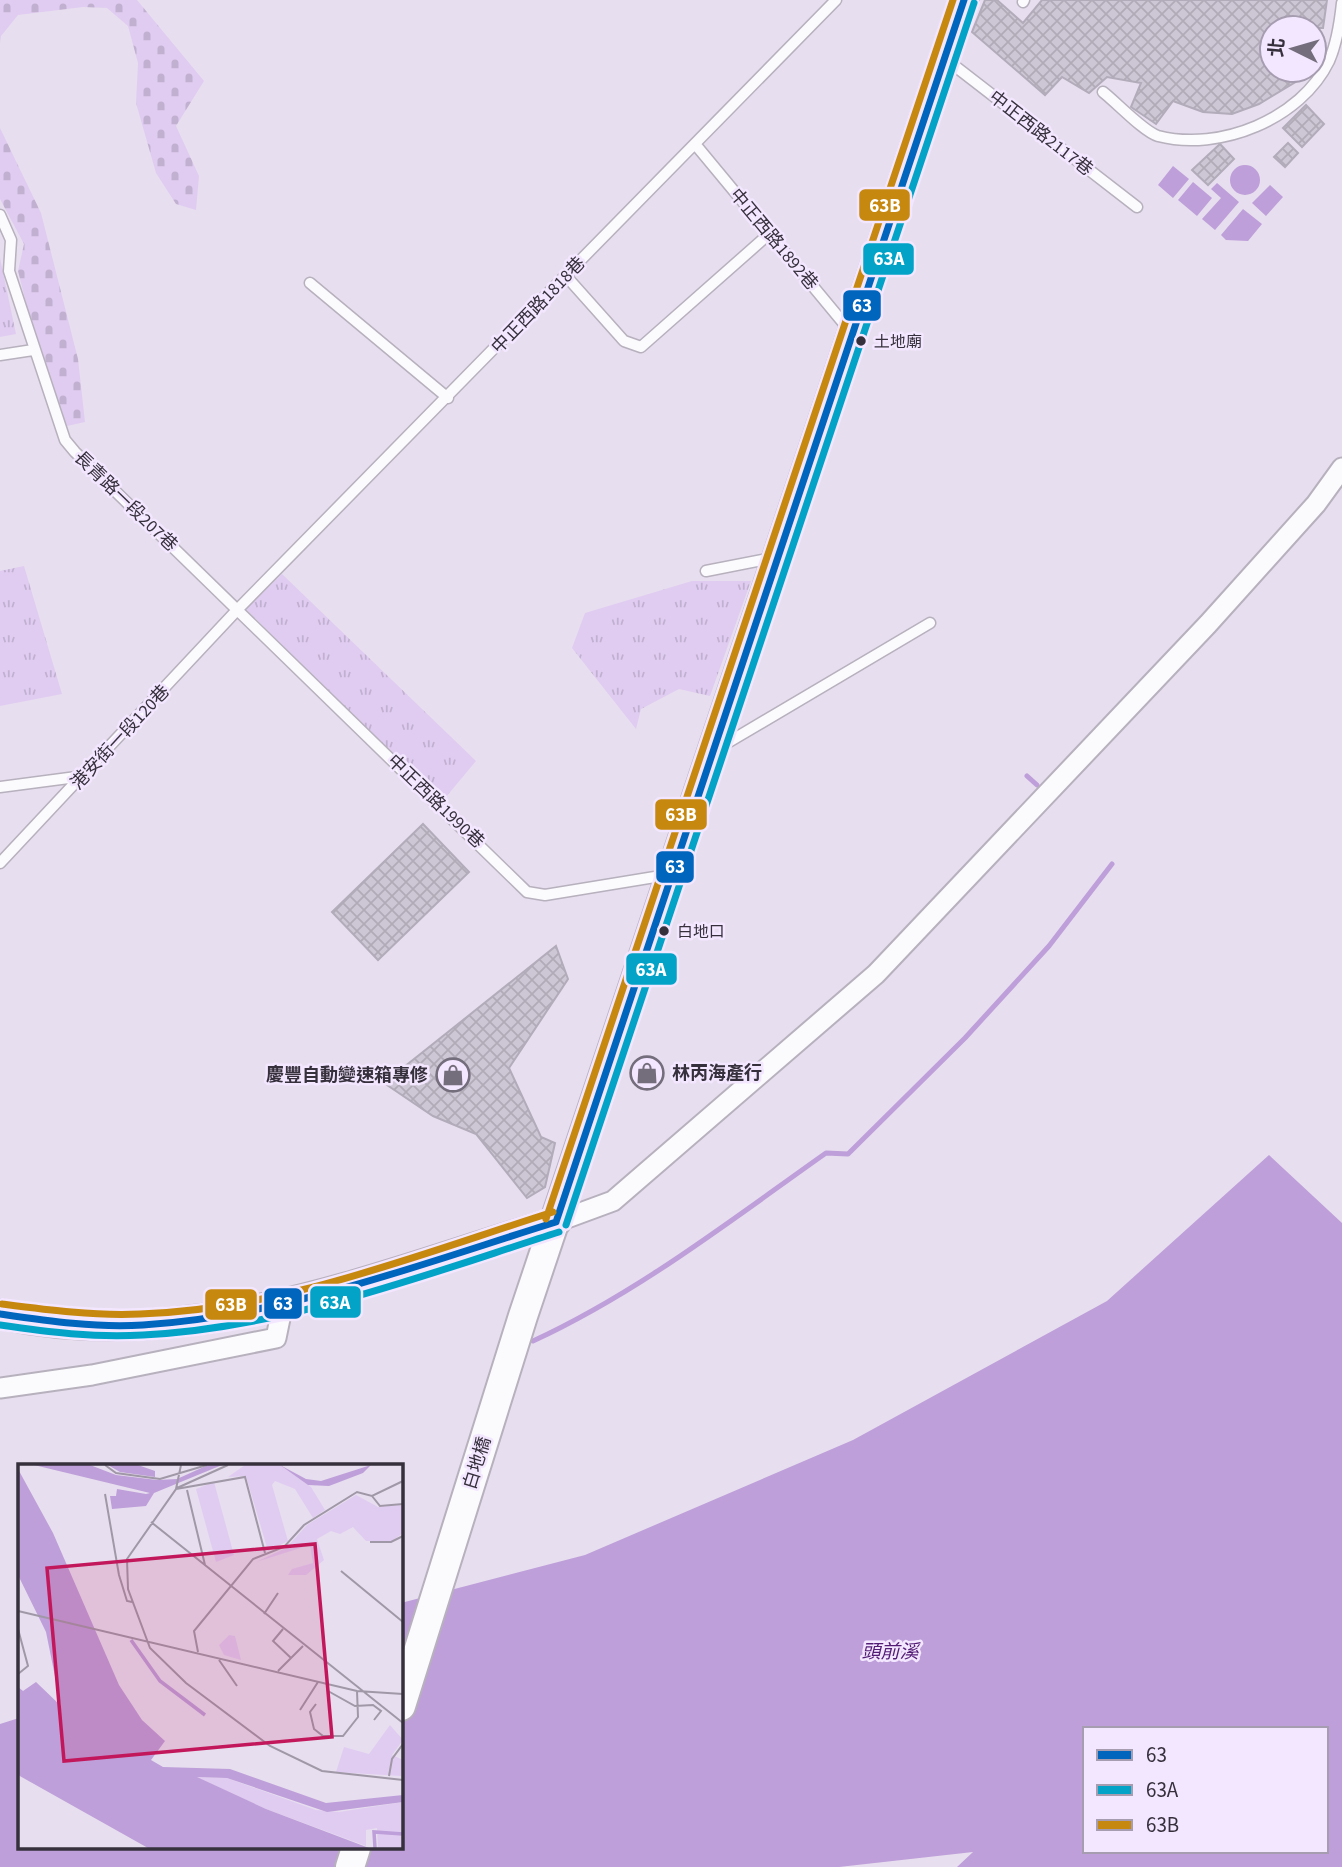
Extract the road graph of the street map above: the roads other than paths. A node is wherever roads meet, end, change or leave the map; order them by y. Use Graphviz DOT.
graph roads {
  1 [pos="836,0"];
  2 [pos="964,0"];
  3 [pos="1342,3"];
  4 [pos="944,58"];
  5 [pos="1103,92"];
  6 [pos="695,144"];
  7 [pos="1137,207"];
  8 [pos="0,215"];
  9 [pos="769,234"];
  10 [pos="566,276"];
  11 [pos="310,283"];
  12 [pos="853,334"];
  13 [pos="33,350"];
  14 [pos="0,355"];
  15 [pos="448,398"];
  16 [pos="1342,468"];
  17 [pos="779,556"];
  18 [pos="706,571"];
  19 [pos="238,609"];
  20 [pos="930,623"];
  21 [pos="715,750"];
  22 [pos="84,776"];
  23 [pos="0,787"];
  24 [pos="0,863"];
  25 [pos="672,874"];
  26 [pos="556,1222"];
  27 [pos="284,1304"];
  28 [pos="0,1314"];
  29 [pos="0,1388"];
  30 [pos="402,1703"];
  31 [pos="355,1850"];
  32 [pos="350,1867"];
  1 -- 6 [label="lane, 中正西路1818巷"];
  2 -- 4 [label="main road, 白地橋"];
  3 -- 5 [label="lane"];
  4 -- 7 [label="lane, 中正西路2117巷"];
  4 -- 12 [label="main road, 白地橋"];
  6 -- 9 [label="lane, 中正西路1892巷"];
  6 -- 10 [label="lane, 中正西路1818巷"];
  8 -- 13 [label="lane, 長青路一段207巷"];
  9 -- 10 [label="lane"];
  9 -- 12 [label="lane, 中正西路1892巷"];
  10 -- 15 [label="lane, 中正西路1818巷"];
  11 -- 15 [label="lane"];
  12 -- 17 [label="main road, 白地橋"];
  13 -- 14 [label="lane"];
  13 -- 19 [label="lane, 長青路一段207巷"];
  15 -- 19 [label="lane, 中正西路1818巷"];
  16 -- 26 [label="street"];
  17 -- 18 [label="lane"];
  17 -- 21 [label="main road, 白地橋"];
  19 -- 22 [label="lane, 港安街一段120巷"];
  19 -- 25 [label="lane, 中正西路1990巷"];
  20 -- 21 [label="lane"];
  21 -- 25 [label="main road, 白地橋"];
  22 -- 23 [label="lane"];
  22 -- 24 [label="lane, 港安街一段120巷"];
  25 -- 26 [label="main road, 白地橋"];
  26 -- 27 [label="main road"];
  26 -- 30 [label="main road, 白地橋"];
  27 -- 28 [label="main road"];
  27 -- 29 [label="street"];
  31 -- 32 [label="main road"];
}
